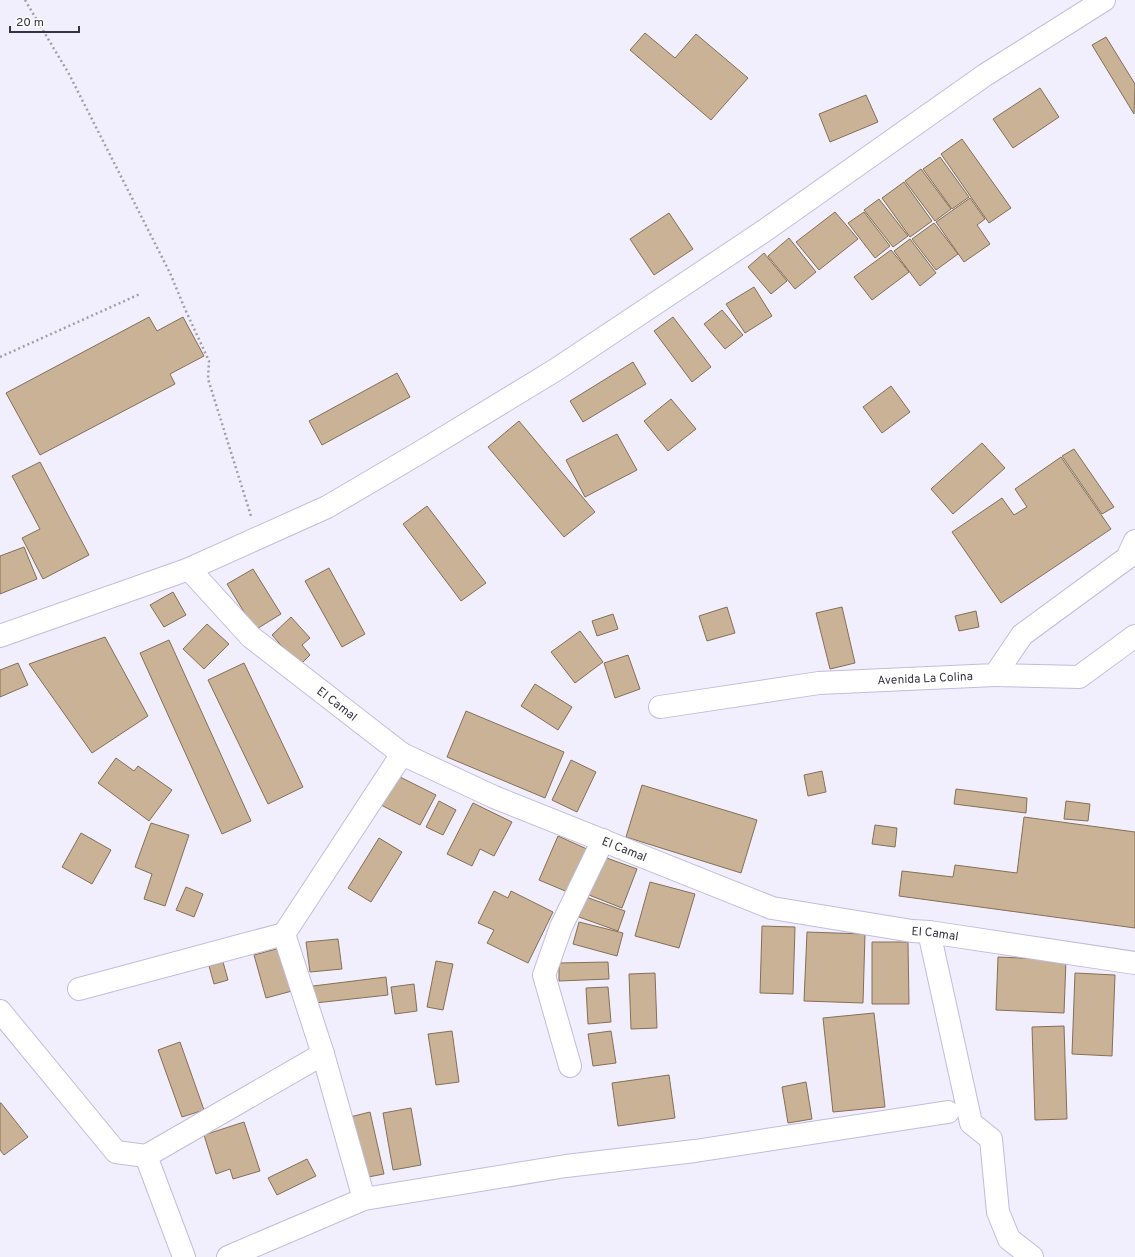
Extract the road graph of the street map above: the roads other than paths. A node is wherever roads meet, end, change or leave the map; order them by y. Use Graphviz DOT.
graph roads {
  1 [pos="1104,0"];
  2 [pos="1135,541"];
  3 [pos="189,568"];
  4 [pos="0,636"];
  5 [pos="1135,636"];
  6 [pos="995,675"];
  7 [pos="660,707"];
  8 [pos="402,754"];
  9 [pos="603,840"];
  10 [pos="929,932"];
  11 [pos="284,934"];
  12 [pos="1135,963"];
  13 [pos="79,989"];
  14 [pos="0,1011"];
  15 [pos="323,1054"];
  16 [pos="570,1066"];
  17 [pos="948,1112"];
  18 [pos="146,1156"];
  19 [pos="364,1199"];
  20 [pos="184,1257"];
  21 [pos="228,1257"];
  22 [pos="1032,1257"];
  1 -- 3 [label="main road"];
  2 -- 6 [label="main road"];
  3 -- 4 [label="main road"];
  3 -- 8 [label="main road, El Camal"];
  5 -- 6 [label="main road, Avenida La Colina"];
  6 -- 7 [label="main road, Avenida La Colina"];
  8 -- 9 [label="main road, El Camal"];
  8 -- 11 [label="main road"];
  9 -- 10 [label="main road, El Camal"];
  9 -- 16 [label="main road"];
  10 -- 12 [label="main road, El Camal"];
  10 -- 22 [label="main road"];
  11 -- 13 [label="main road"];
  11 -- 15 [label="main road"];
  14 -- 18 [label="main road"];
  15 -- 18 [label="main road"];
  15 -- 19 [label="main road"];
  17 -- 19 [label="main road"];
  18 -- 20 [label="main road"];
  19 -- 21 [label="main road"];
}
